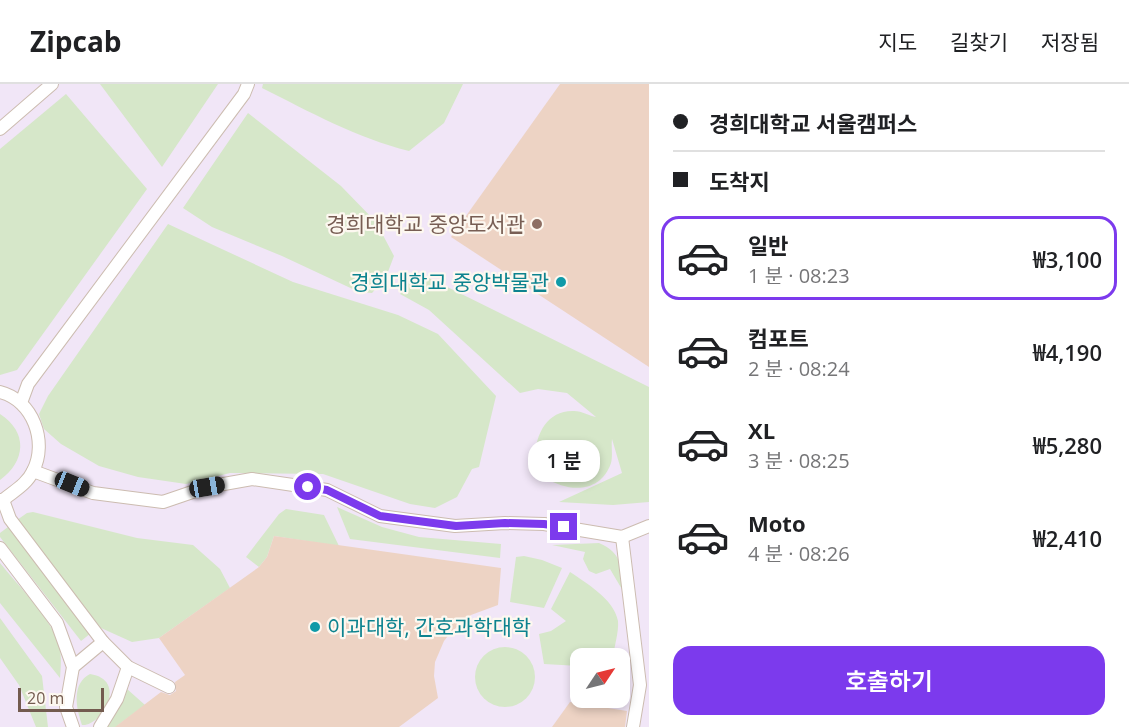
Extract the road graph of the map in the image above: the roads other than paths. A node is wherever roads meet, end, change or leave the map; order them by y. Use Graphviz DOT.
graph roads {
  1 [pos="52,84"];
  2 [pos="248,84"];
  3 [pos="0,129"];
  4 [pos="0,392"];
  5 [pos="21,403"];
  6 [pos="33,471"];
  7 [pos="2,500"];
  8 [pos="649,526"];
  9 [pos="622,537"];
  10 [pos="0,548"];
  11 [pos="104,642"];
  12 [pos="73,667"];
  13 [pos="128,667"];
  14 [pos="169,687"];
  15 [pos="73,727"];
  16 [pos="100,727"];
  17 [pos="633,727"];
  1 -- 3 [label="lane"];
  2 -- 5 [label="lane"];
  4 -- 5 [label="lane"];
  5 -- 6 [label="lane"];
  6 -- 7 [label="lane"];
  6 -- 9 [label="lane"];
  7 -- 11 [label="lane"];
  8 -- 9 [label="lane"];
  9 -- 17 [label="lane"];
  10 -- 12 [label="lane"];
  11 -- 12 [label="lane"];
  11 -- 13 [label="lane"];
  12 -- 15 [label="lane"];
  13 -- 14 [label="lane"];
  13 -- 16 [label="lane"];
}
